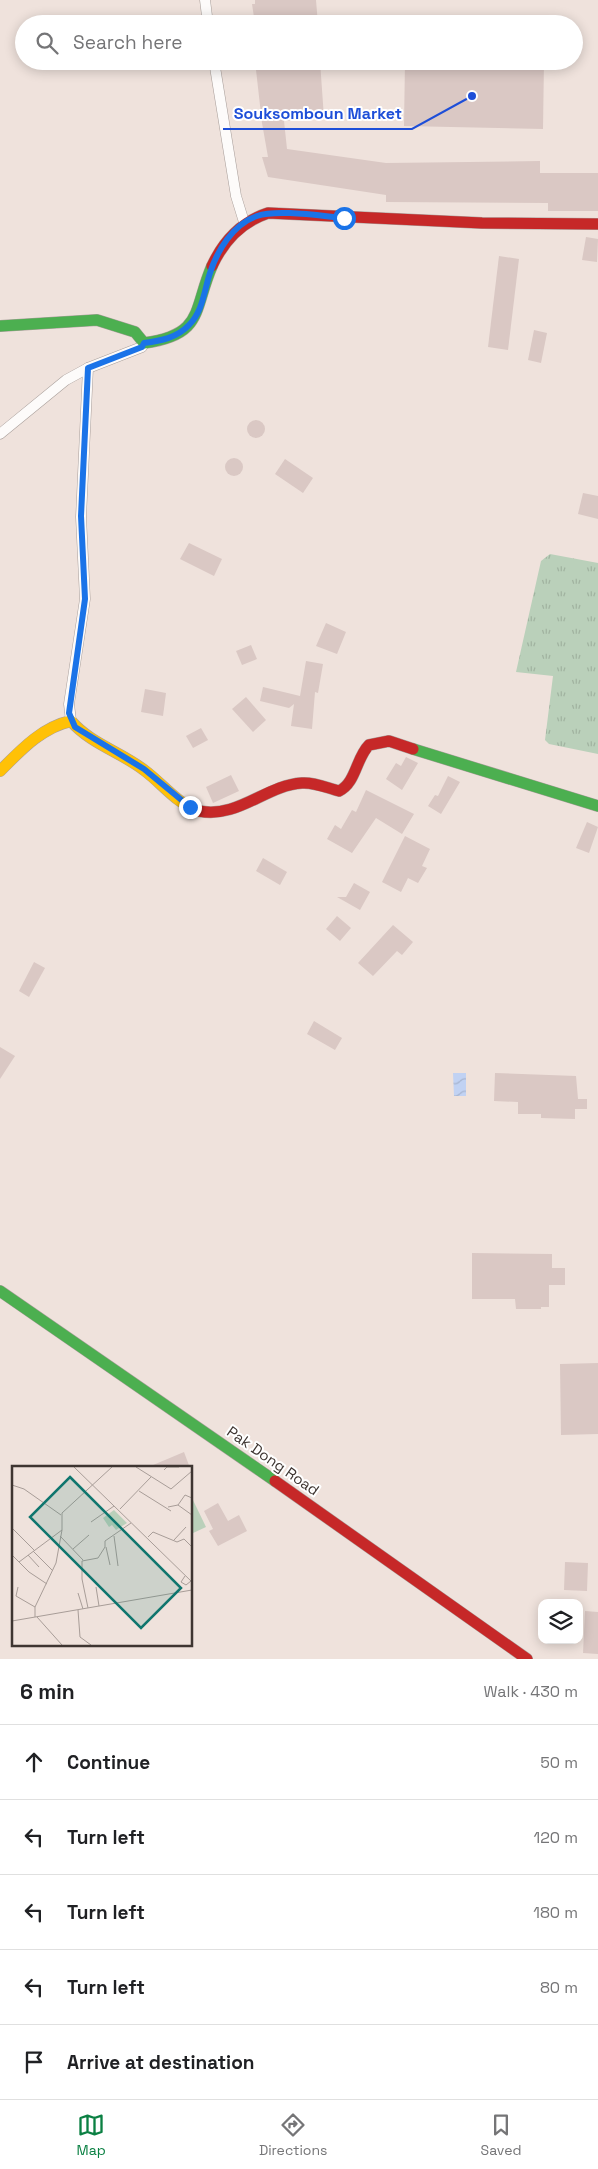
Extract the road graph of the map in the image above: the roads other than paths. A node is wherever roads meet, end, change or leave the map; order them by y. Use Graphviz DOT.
graph roads {
  1 [pos="204,0"];
  2 [pos="206,15"];
  3 [pos="215,70"];
  4 [pos="244,222"];
  5 [pos="598,224"];
  6 [pos="0,326"];
  7 [pos="144,343"];
  8 [pos="88,368"];
  9 [pos="0,434"];
  10 [pos="71,721"];
  11 [pos="0,771"];
  12 [pos="598,806"];
  13 [pos="0,1291"];
  14 [pos="527,1659"];
  1 -- 2 [label="street"];
  3 -- 4 [label="street"];
  4 -- 5 [label="street"];
  4 -- 7 [label="street"];
  6 -- 7 [label="street"];
  7 -- 8 [label="street"];
  8 -- 9 [label="street"];
  8 -- 10 [label="street"];
  10 -- 11 [label="street"];
  10 -- 12 [label="street"];
  13 -- 14 [label="street, Pak Dong Road"];
}
